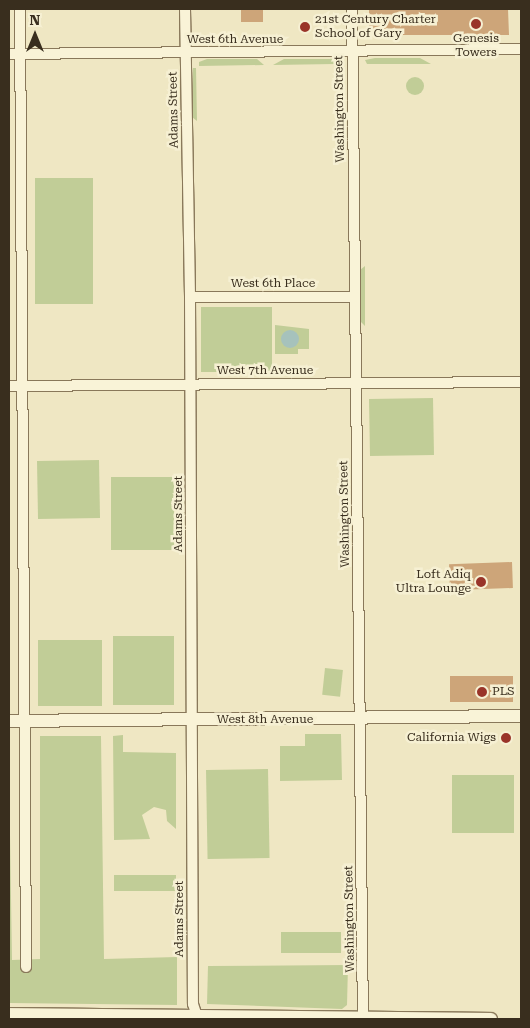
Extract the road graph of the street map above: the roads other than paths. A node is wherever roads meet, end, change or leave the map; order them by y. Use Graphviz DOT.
graph roads {
  1 [pos="20,9"];
  2 [pos="185,9"];
  3 [pos="352,9"];
  4 [pos="521,49"];
  5 [pos="352,51"];
  6 [pos="185,52"];
  7 [pos="9,54"];
  8 [pos="20,54"];
  9 [pos="355,296"];
  10 [pos="190,297"];
  11 [pos="521,382"];
  12 [pos="356,383"];
  13 [pos="191,384"];
  14 [pos="23,385"];
  15 [pos="9,386"];
  16 [pos="521,716"];
  17 [pos="360,719"];
  18 [pos="9,720"];
  19 [pos="26,720"];
  20 [pos="192,720"];
  21 [pos="26,967"];
  22 [pos="9,1014"];
  23 [pos="56,1017"];
  24 [pos="198,1018"];
  25 [pos="364,1018"];
  26 [pos="491,1019"];
  1 -- 8 [label="street"];
  2 -- 6 [label="street, Adams Street"];
  3 -- 5 [label="street, Washington Street"];
  4 -- 5 [label="street, West 6th Avenue"];
  5 -- 6 [label="street, West 6th Avenue"];
  5 -- 9 [label="street, Washington Street"];
  6 -- 8 [label="street, West 6th Avenue"];
  6 -- 10 [label="street, Adams Street"];
  7 -- 8 [label="street, West 6th Avenue"];
  8 -- 14 [label="street"];
  9 -- 10 [label="street, West 6th Place"];
  9 -- 12 [label="street, Washington Street"];
  10 -- 13 [label="street, Adams Street"];
  11 -- 12 [label="street, West 7th Avenue"];
  12 -- 13 [label="street, West 7th Avenue"];
  12 -- 17 [label="street, Washington Street"];
  13 -- 14 [label="street, West 7th Avenue"];
  13 -- 20 [label="street, Adams Street"];
  14 -- 15 [label="street, West 7th Avenue"];
  14 -- 19 [label="street"];
  16 -- 17 [label="street, West 8th Avenue"];
  17 -- 20 [label="street, West 8th Avenue"];
  17 -- 25 [label="street, Washington Street"];
  18 -- 19 [label="street, West 8th Avenue"];
  19 -- 20 [label="street, West 8th Avenue"];
  19 -- 21 [label="street"];
  20 -- 24 [label="street, Adams Street"];
  22 -- 23 [label="street"];
  23 -- 24 [label="street"];
  24 -- 25 [label="street"];
  25 -- 26 [label="street"];
}
